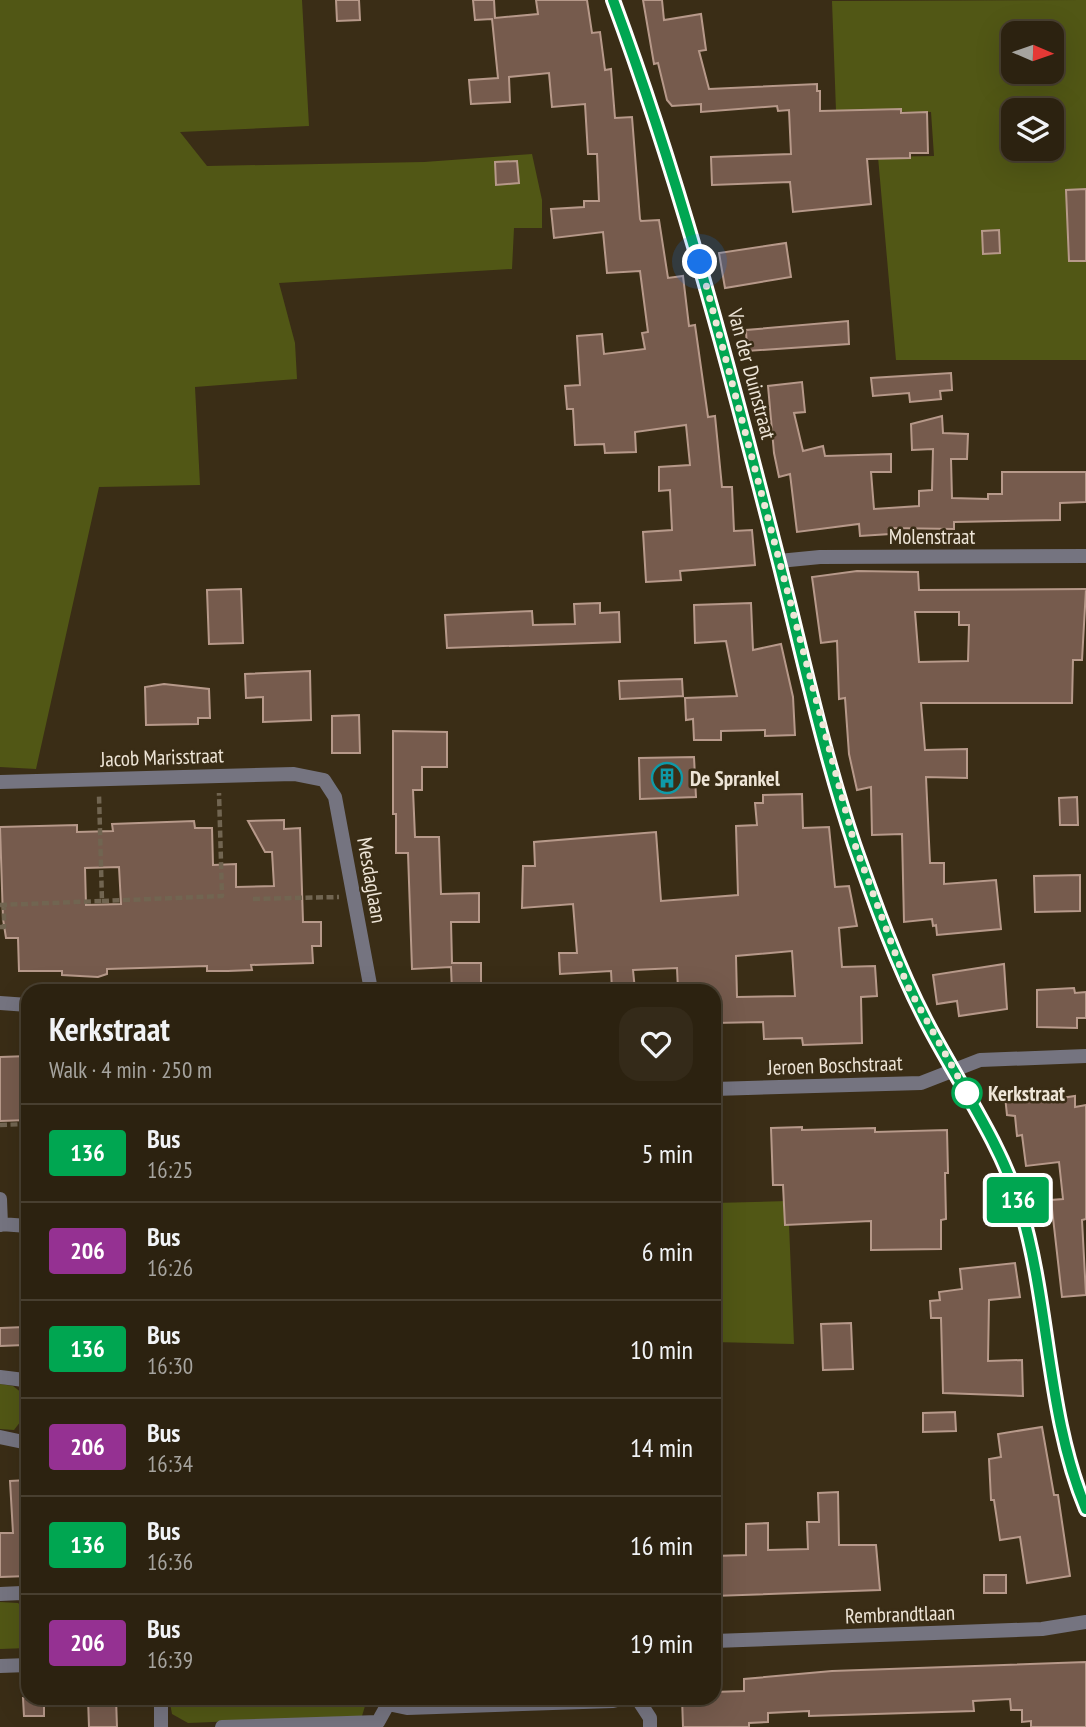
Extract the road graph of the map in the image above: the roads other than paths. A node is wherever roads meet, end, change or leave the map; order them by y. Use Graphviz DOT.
graph roads {
  1 [pos="613,0"];
  2 [pos="1086,556"];
  3 [pos="779,561"];
  4 [pos="324,780"];
  5 [pos="0,782"];
  6 [pos="370,984"];
  7 [pos="0,1003"];
  8 [pos="21,1004"];
  9 [pos="1086,1056"];
  10 [pos="954,1070"];
  11 [pos="721,1089"];
  12 [pos="0,1199"];
  13 [pos="0,1225"];
  14 [pos="21,1226"];
  15 [pos="0,1377"];
  16 [pos="21,1380"];
  17 [pos="0,1437"];
  18 [pos="21,1442"];
  19 [pos="1086,1510"];
  20 [pos="21,1593"];
  21 [pos="0,1594"];
  22 [pos="1086,1622"];
  23 [pos="721,1641"];
  24 [pos="21,1665"];
  25 [pos="0,1666"];
  26 [pos="161,1705"];
  27 [pos="384,1705"];
  28 [pos="398,1705"];
  29 [pos="495,1705"];
  30 [pos="642,1705"];
  31 [pos="378,1724"];
  32 [pos="161,1727"];
  33 [pos="222,1727"];
  34 [pos="650,1727"];
  1 -- 3 [label="street, Van der Duinstraat"];
  2 -- 3 [label="street, Molenstraat"];
  3 -- 10 [label="street"];
  4 -- 5 [label="street, Jacob Marisstraat"];
  4 -- 6 [label="street, Mesdaglaan"];
  7 -- 8 [label="street"];
  9 -- 10 [label="street, Jeroen Boschstraat"];
  10 -- 11 [label="street, Jeroen Boschstraat"];
  10 -- 19 [label="street"];
  12 -- 13 [label="street"];
  13 -- 14 [label="street"];
  15 -- 16 [label="street"];
  17 -- 18 [label="street"];
  20 -- 21 [label="street"];
  22 -- 23 [label="street, Rembrandtlaan"];
  24 -- 25 [label="street"];
  26 -- 32 [label="street"];
  27 -- 31 [label="street"];
  28 -- 29 [label="street"];
  30 -- 34 [label="street"];
  31 -- 33 [label="street"];
}
